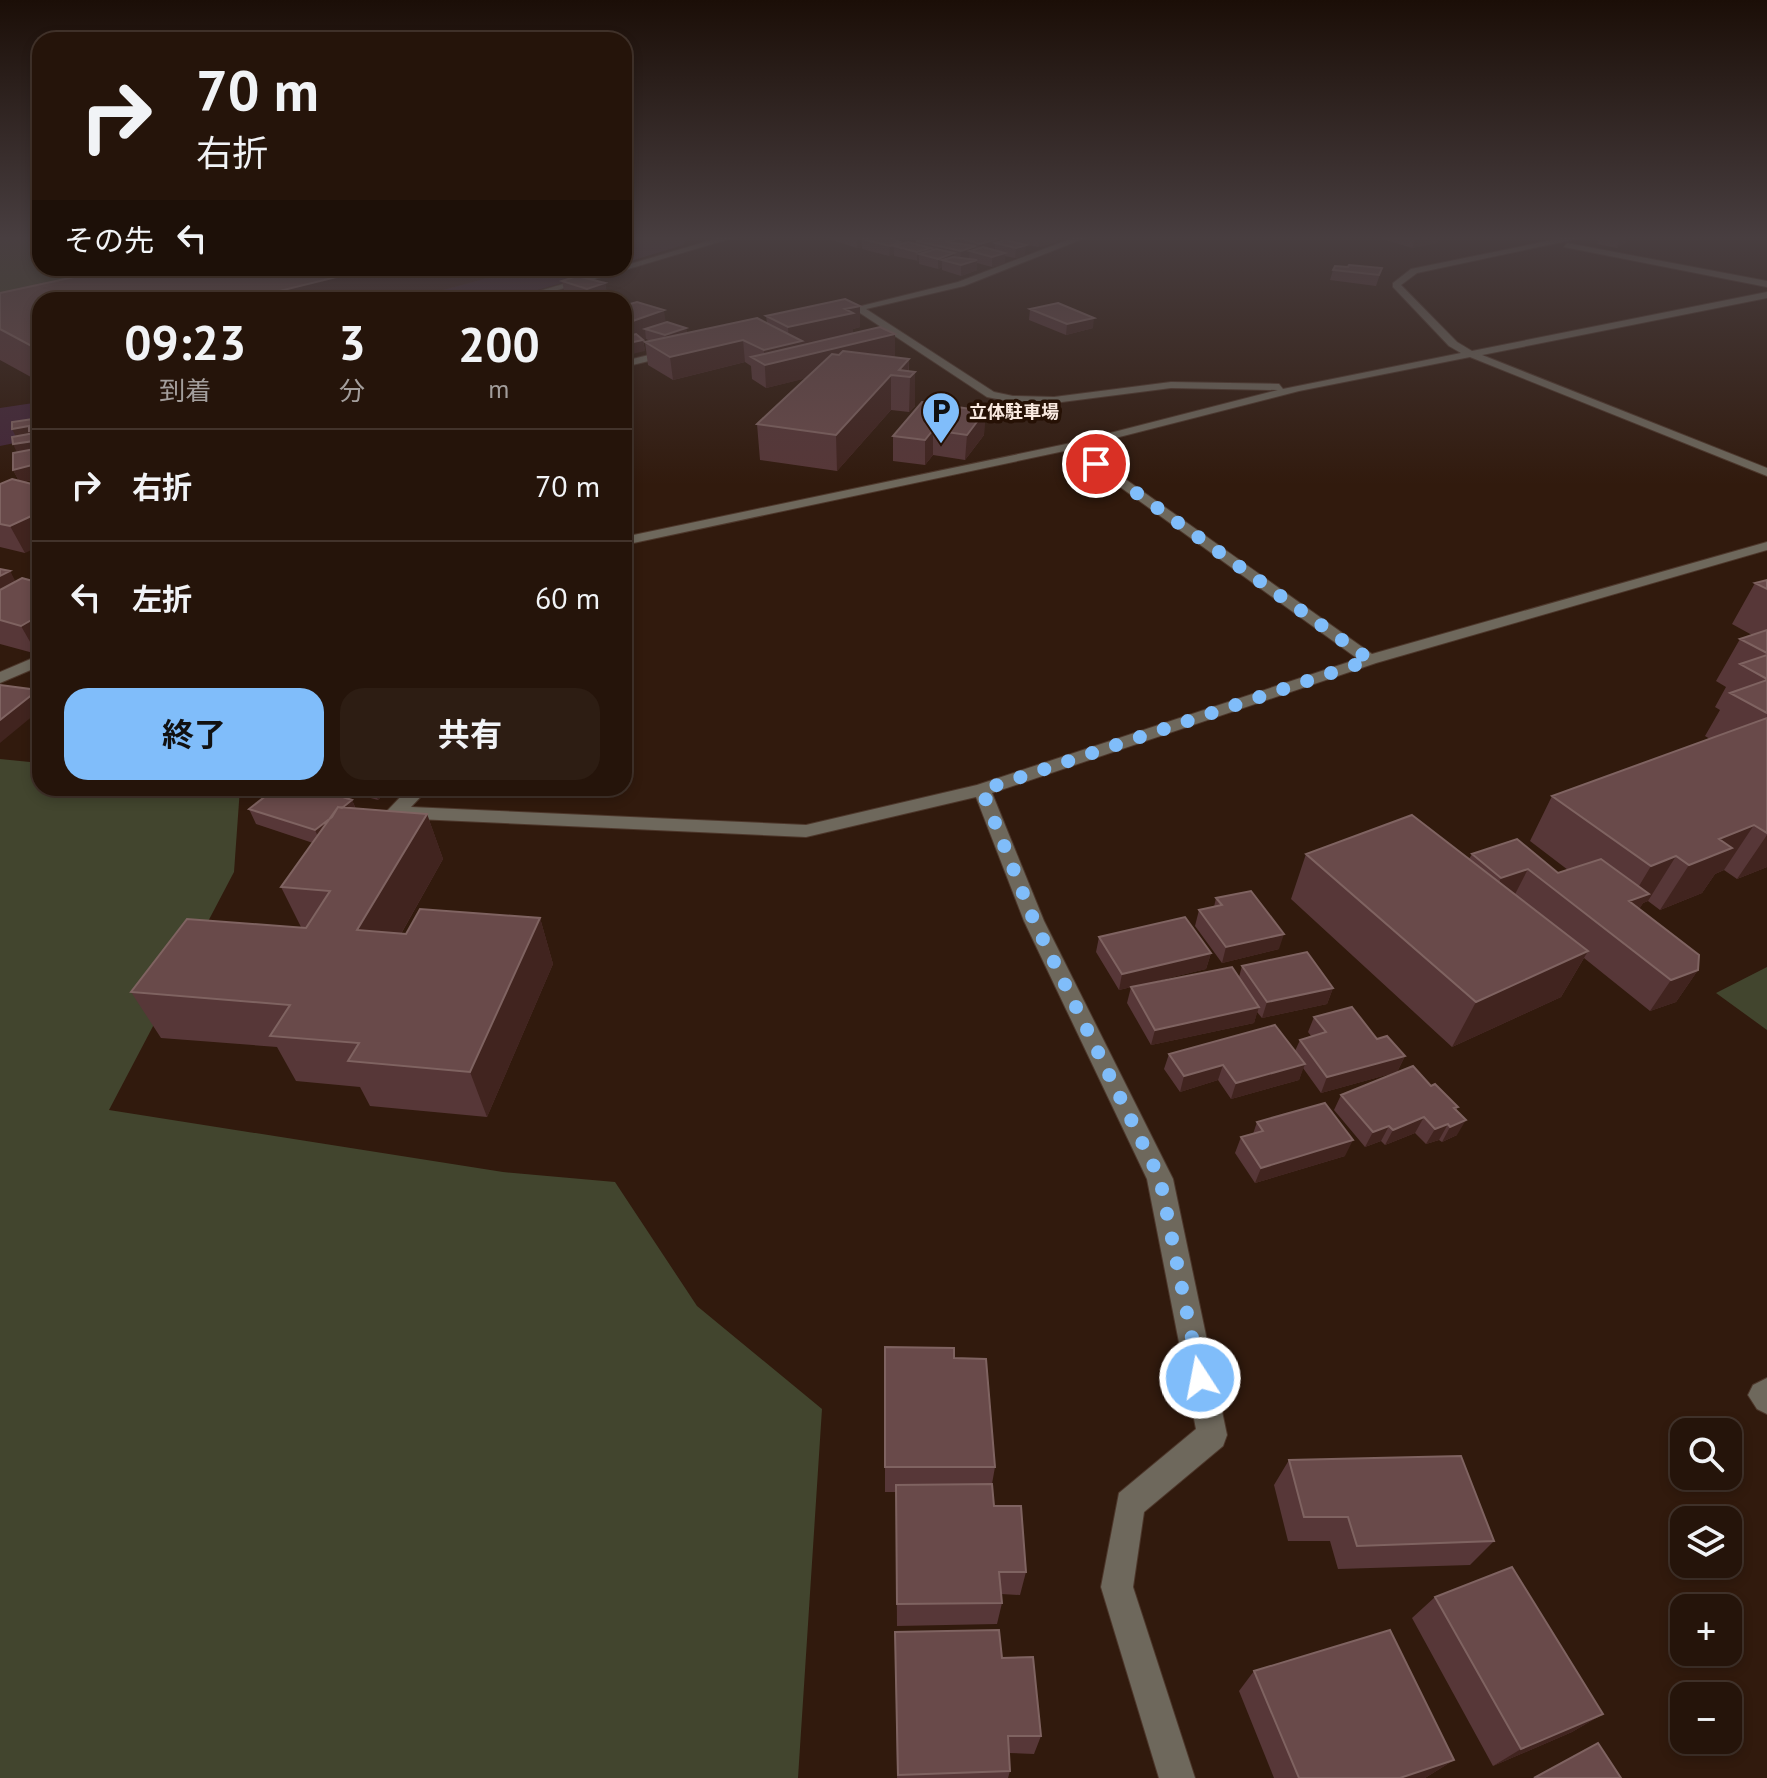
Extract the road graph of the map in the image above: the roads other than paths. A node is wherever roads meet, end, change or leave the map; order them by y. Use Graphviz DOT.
graph roads {
  1 [pos="875,319"];
  2 [pos="1429,319"];
  3 [pos="1647,319"];
  4 [pos="683,350"];
  5 [pos="1471,354"];
  6 [pos="632,362"];
  7 [pos="1299,388"];
  8 [pos="1071,446"];
  9 [pos="1767,472"];
  10 [pos="632,539"];
  11 [pos="1767,546"];
  12 [pos="1370,660"];
  13 [pos="32,664"];
  14 [pos="0,678"];
  15 [pos="982,790"];
  16 [pos="412,796"];
  17 [pos="1177,1778"];
  1 -- 7 [label="street"];
  2 -- 5 [label="street"];
  3 -- 5 [label="street"];
  4 -- 6 [label="street"];
  5 -- 7 [label="street"];
  5 -- 9 [label="street"];
  7 -- 8 [label="street"];
  8 -- 10 [label="street"];
  8 -- 12 [label="street"];
  11 -- 12 [label="street"];
  12 -- 15 [label="street"];
  13 -- 14 [label="street"];
  15 -- 16 [label="street"];
  15 -- 17 [label="street"];
}
